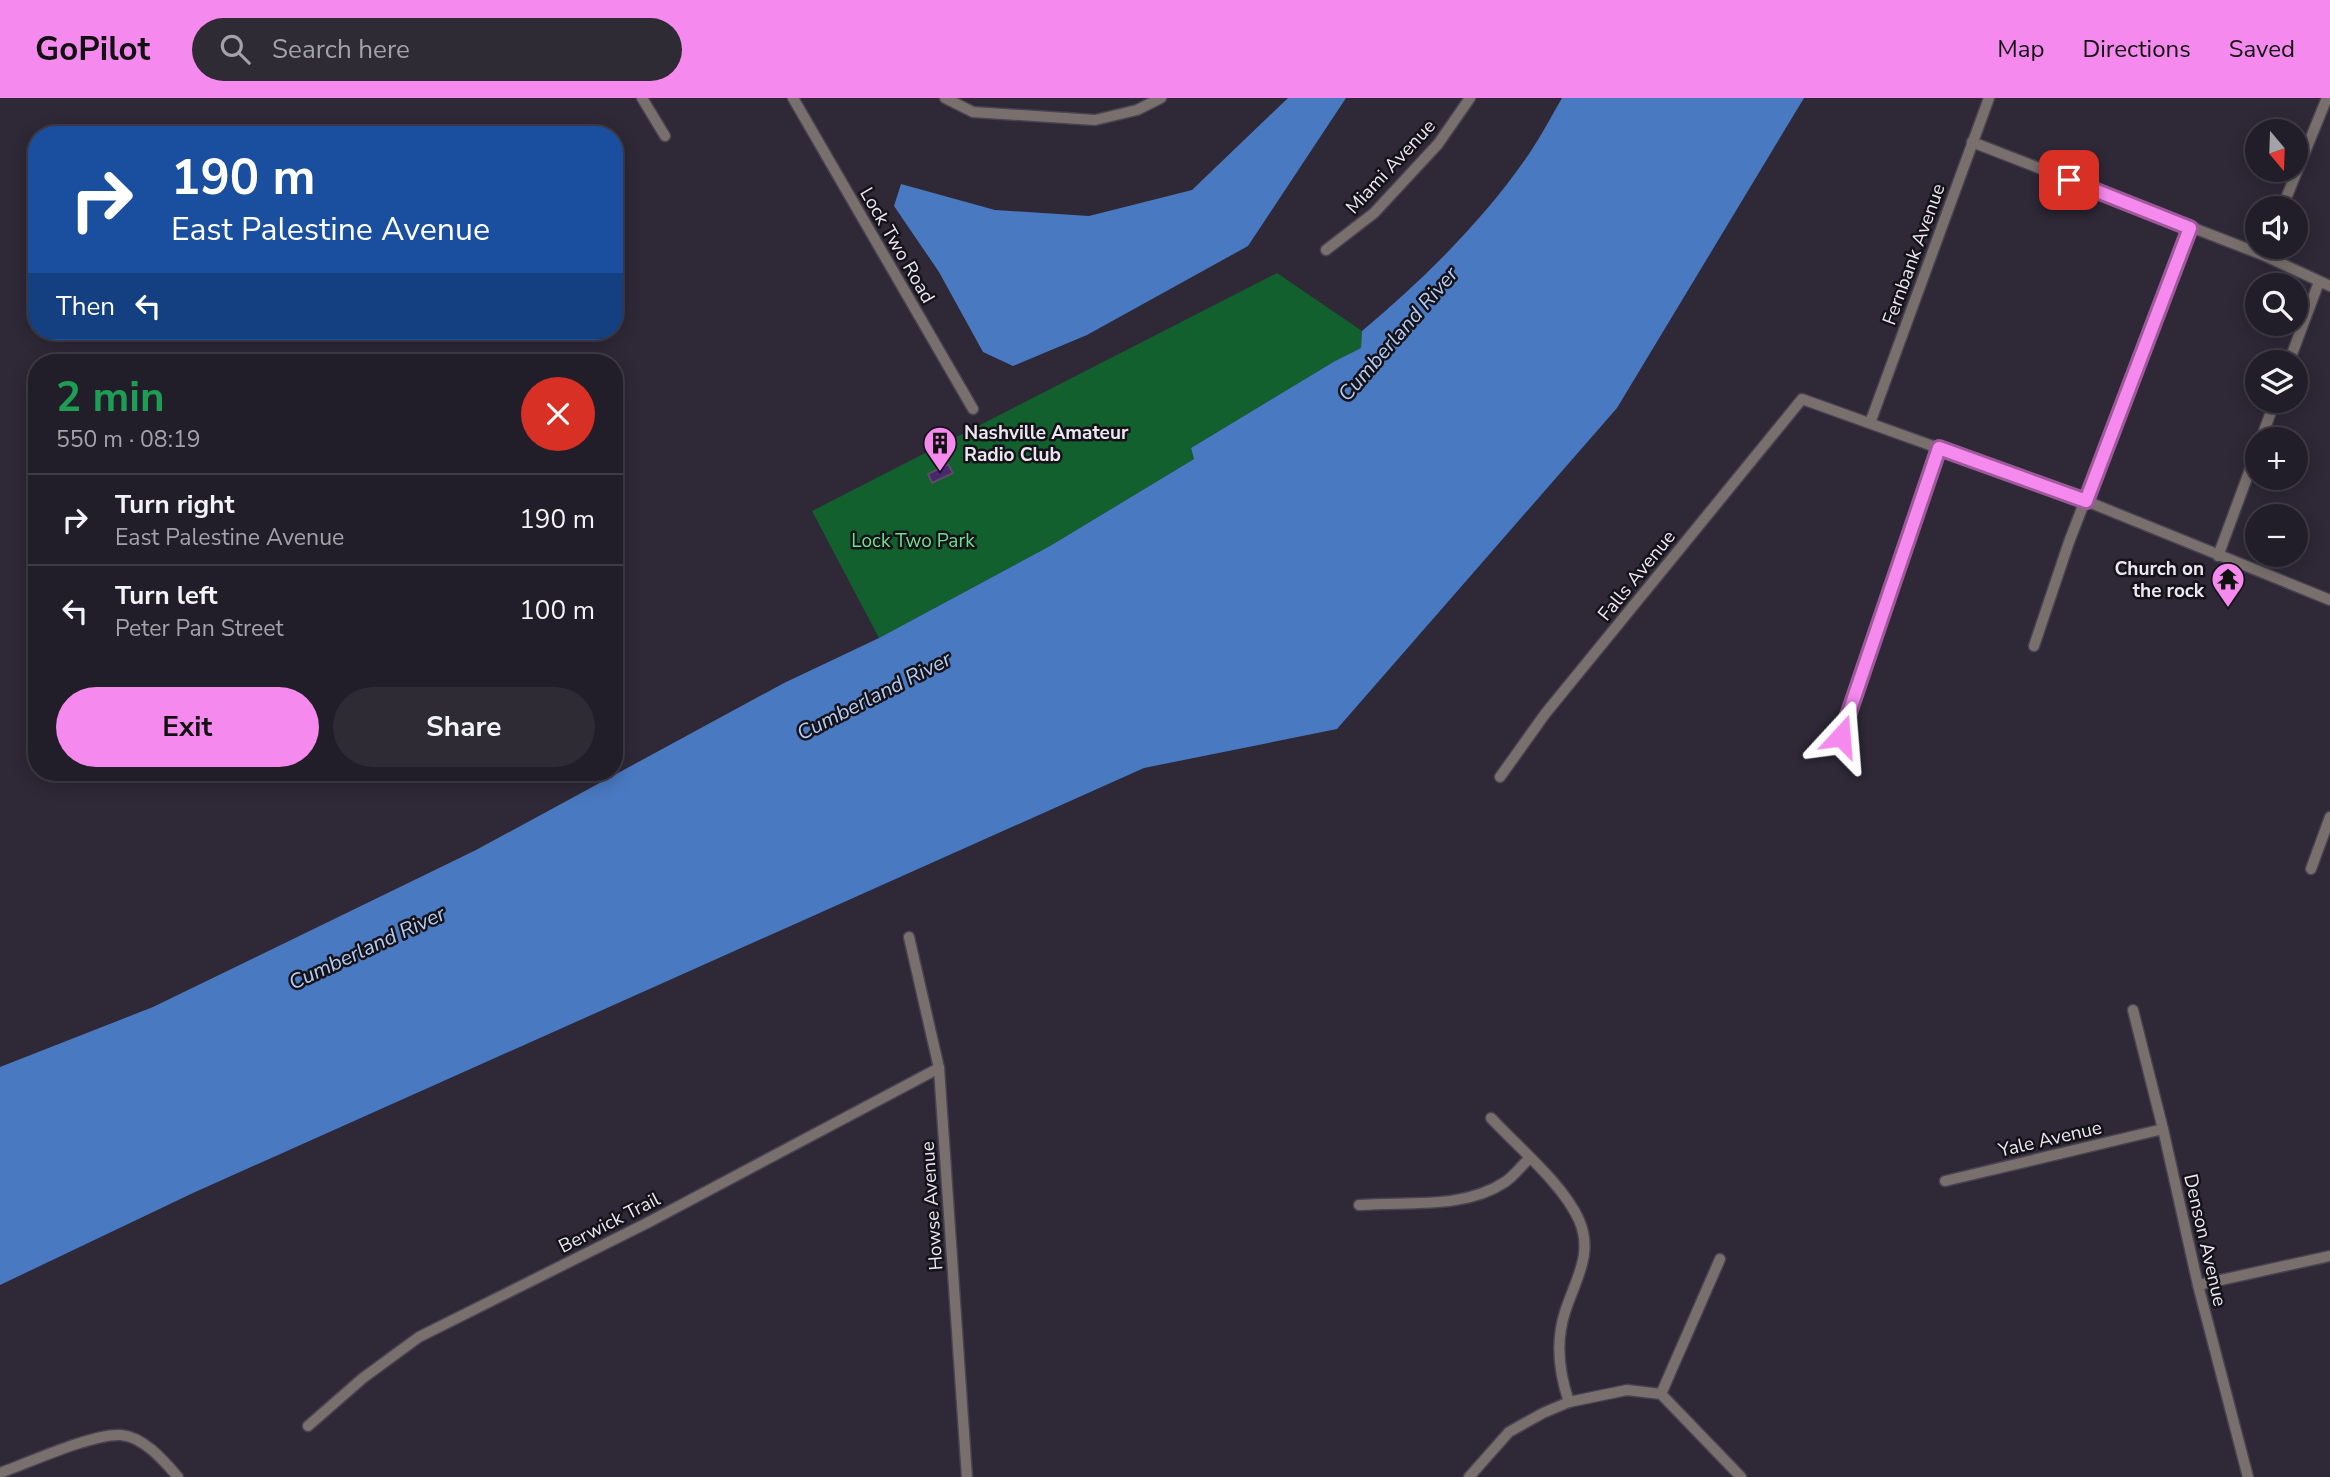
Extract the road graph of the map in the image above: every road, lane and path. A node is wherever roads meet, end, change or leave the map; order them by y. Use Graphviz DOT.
graph roads {
  1 [pos="642,98"];
  2 [pos="793,98"];
  3 [pos="945,98"];
  4 [pos="1161,98"];
  5 [pos="1470,98"];
  6 [pos="1989,98"];
  7 [pos="2327,98"];
  8 [pos="665,136"];
  9 [pos="1972,142"];
  10 [pos="2287,196"];
  11 [pos="2190,228"];
  12 [pos="2245,245"];
  13 [pos="1326,250"];
  14 [pos="2279,259"];
  15 [pos="2324,284"];
  16 [pos="2294,350"];
  17 [pos="973,409"];
  18 [pos="1870,423"];
  19 [pos="1939,448"];
  20 [pos="2245,483"];
  21 [pos="2086,501"];
  22 [pos="2218,556"];
  23 [pos="2330,600"];
  24 [pos="2034,646"];
  25 [pos="1841,736"];
  26 [pos="1500,777"];
  27 [pos="2330,817"];
  28 [pos="2311,869"];
  29 [pos="909,937"];
  30 [pos="2133,1010"];
  31 [pos="939,1068"];
  32 [pos="1491,1118"];
  33 [pos="2163,1129"];
  34 [pos="1529,1159"];
  35 [pos="1945,1181"];
  36 [pos="1359,1205"];
  37 [pos="2330,1256"];
  38 [pos="1720,1259"];
  39 [pos="2198,1285"];
  40 [pos="1661,1394"];
  41 [pos="1569,1402"];
  42 [pos="308,1426"];
  43 [pos="0,1473"];
  44 [pos="178,1477"];
  45 [pos="967,1477"];
  46 [pos="1469,1477"];
  47 [pos="1741,1477"];
  48 [pos="2248,1477"];
  1 -- 8 [label="street"];
  2 -- 17 [label="street, Lock Two Road"];
  3 -- 4 [label="street"];
  5 -- 13 [label="street, Miami Avenue"];
  6 -- 9 [label="street, Fernbank Avenue"];
  7 -- 10 [label="street"];
  9 -- 11 [label="street"];
  9 -- 18 [label="street, Fernbank Avenue"];
  11 -- 12 [label="street"];
  11 -- 21 [label="street"];
  14 -- 15 [label="street"];
  15 -- 16 [label="street"];
  18 -- 19 [label="street"];
  18 -- 26 [label="street, Falls Avenue"];
  19 -- 21 [label="street"];
  19 -- 25 [label="street"];
  20 -- 22 [label="street"];
  21 -- 22 [label="street"];
  21 -- 24 [label="street"];
  22 -- 23 [label="street"];
  27 -- 28 [label="street"];
  29 -- 31 [label="street, Howse Avenue"];
  30 -- 33 [label="street, Denson Avenue"];
  31 -- 42 [label="street, Berwick Trail"];
  31 -- 45 [label="street, Howse Avenue"];
  32 -- 34 [label="street"];
  33 -- 35 [label="street, Yale Avenue"];
  33 -- 39 [label="street, Denson Avenue"];
  34 -- 36 [label="street"];
  34 -- 41 [label="street"];
  37 -- 39 [label="street"];
  38 -- 40 [label="street"];
  39 -- 48 [label="street, Denson Avenue"];
  40 -- 41 [label="street"];
  40 -- 47 [label="street"];
  41 -- 46 [label="street"];
  43 -- 44 [label="street"];
}
